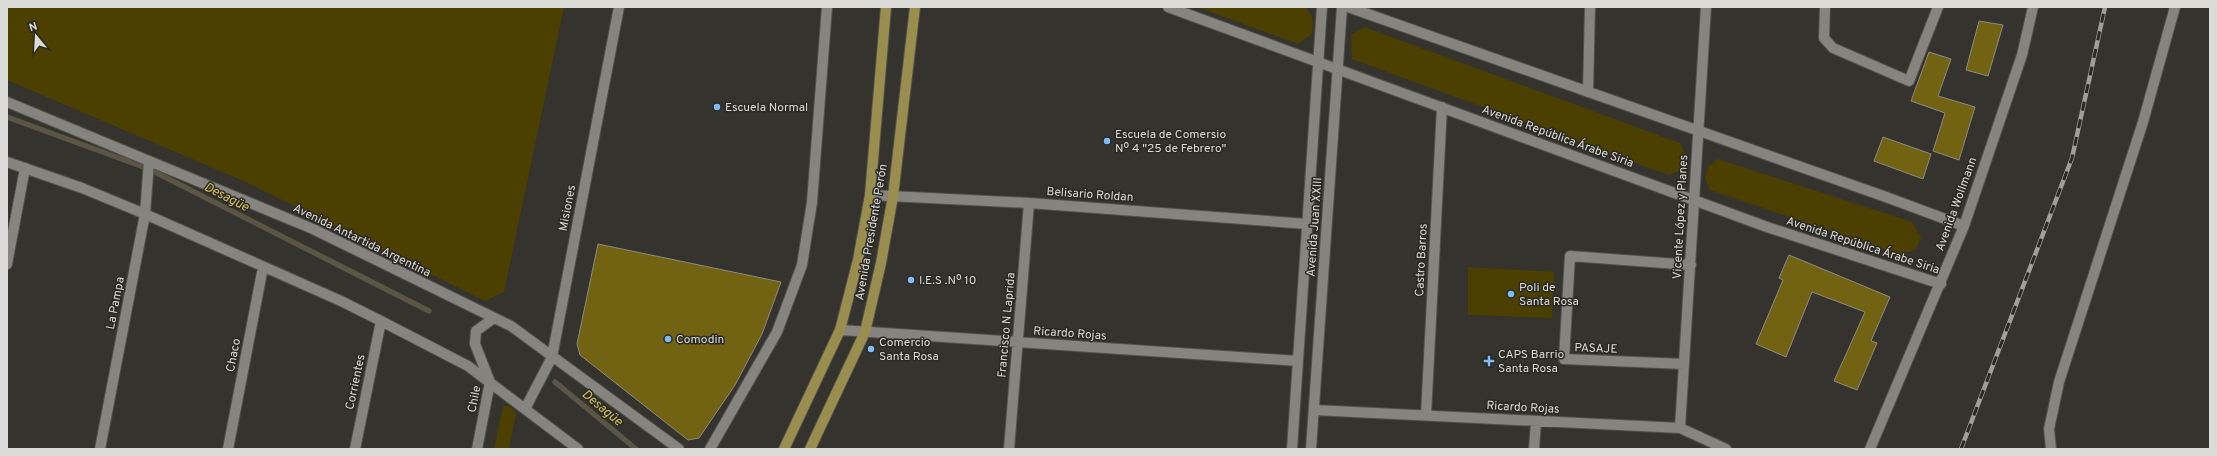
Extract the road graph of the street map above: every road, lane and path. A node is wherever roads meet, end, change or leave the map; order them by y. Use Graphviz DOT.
graph roads {
  1 [pos="619,7"];
  2 [pos="827,7"];
  3 [pos="886,7"];
  4 [pos="915,7"];
  5 [pos="1168,7"];
  6 [pos="1322,7"];
  7 [pos="1342,7"];
  8 [pos="1348,7"];
  9 [pos="1590,7"];
  10 [pos="1706,7"];
  11 [pos="1825,7"];
  12 [pos="1938,7"];
  13 [pos="2033,7"];
  14 [pos="2175,7"];
  15 [pos="1318,62"];
  16 [pos="1338,69"];
  17 [pos="1588,92"];
  18 [pos="7,102"];
  19 [pos="1442,107"];
  20 [pos="1698,131"];
  21 [pos="149,161"];
  22 [pos="7,162"];
  23 [pos="25,168"];
  24 [pos="870,194"];
  25 [pos="894,196"];
  26 [pos="1695,200"];
  27 [pos="1029,203"];
  28 [pos="145,214"];
  29 [pos="1307,224"];
  30 [pos="1964,226"];
  31 [pos="7,264"];
  32 [pos="1691,265"];
  33 [pos="263,267"];
  34 [pos="1941,284"];
  35 [pos="494,318"];
  36 [pos="381,321"];
  37 [pos="840,330"];
  38 [pos="865,332"];
  39 [pos="1017,342"];
  40 [pos="552,356"];
  41 [pos="1298,362"];
  42 [pos="1684,364"];
  43 [pos="490,382"];
  44 [pos="525,409"];
  45 [pos="1314,410"];
  46 [pos="1426,415"];
  47 [pos="1536,421"];
  48 [pos="1680,428"];
  49 [pos="100,449"];
  50 [pos="228,449"];
  51 [pos="355,449"];
  52 [pos="477,449"];
  53 [pos="578,449"];
  54 [pos="679,449"];
  55 [pos="710,449"];
  56 [pos="784,449"];
  57 [pos="810,449"];
  58 [pos="1008,449"];
  59 [pos="1292,449"];
  60 [pos="1311,449"];
  61 [pos="1534,449"];
  62 [pos="1726,449"];
  63 [pos="1870,449"];
  64 [pos="2051,449"];
  1 -- 40 [label="street, Misiones"];
  2 -- 55 [label="street"];
  3 -- 24 [label="main road, Avenida Presidente Perón"];
  4 -- 25 [label="main road, Avenida Presidente Perón"];
  5 -- 15 [label="street, Avenida República Árabe Siria"];
  6 -- 15 [label="street, Avenida Juan XXIII"];
  7 -- 16 [label="street, Avenida Juan XXIII"];
  8 -- 17 [label="street"];
  9 -- 17 [label="street"];
  10 -- 20 [label="street, Vicente López y Planes"];
  11 -- 12 [label="street"];
  13 -- 30 [label="street, Avenida Wollmann"];
  14 -- 64 [label="street"];
  15 -- 16 [label="street, Avenida República Árabe Siria"];
  15 -- 29 [label="street, Avenida Juan XXIII"];
  16 -- 19 [label="street, Avenida República Árabe Siria"];
  16 -- 45 [label="street, Avenida Juan XXIII"];
  17 -- 20 [label="street"];
  18 -- 21 [label="street, Avenida Antartida Argentina"];
  19 -- 26 [label="street, Avenida República Árabe Siria"];
  19 -- 46 [label="street, Castro Barros"];
  20 -- 26 [label="street, Vicente López y Planes"];
  20 -- 30 [label="street"];
  21 -- 28 [label="street, La Pampa"];
  21 -- 35 [label="street, Avenida Antartida Argentina"];
  22 -- 23 [label="street"];
  23 -- 28 [label="street"];
  23 -- 31 [label="street"];
  24 -- 25 [label="street, Belisario Roldan"];
  24 -- 37 [label="main road, Avenida Presidente Perón"];
  25 -- 27 [label="street, Belisario Roldan"];
  25 -- 38 [label="main road, Avenida Presidente Perón"];
  26 -- 32 [label="street, Vicente López y Planes"];
  26 -- 34 [label="street, Avenida República Árabe Siria"];
  27 -- 29 [label="street, Belisario Roldan"];
  27 -- 39 [label="street, Francisco N Laprida"];
  28 -- 33 [label="street"];
  28 -- 49 [label="street, La Pampa"];
  29 -- 41 [label="street, Avenida Juan XXIII"];
  30 -- 34 [label="street, Avenida Wollmann"];
  32 -- 42 [label="street, Vicente López y Planes"];
  32 -- 42 [label="street, PASAJE"];
  33 -- 36 [label="street"];
  33 -- 50 [label="street, Chaco"];
  34 -- 63 [label="street, Avenida Wollmann"];
  35 -- 40 [label="street, Avenida Antartida Argentina"];
  35 -- 43 [label="street, Chile"];
  36 -- 43 [label="street"];
  36 -- 51 [label="street, Corrientes"];
  37 -- 38 [label="street, Ricardo Rojas"];
  37 -- 56 [label="main road, Avenida Presidente Perón"];
  38 -- 39 [label="street, Ricardo Rojas"];
  38 -- 57 [label="main road, Avenida Presidente Perón"];
  39 -- 41 [label="street, Ricardo Rojas"];
  39 -- 58 [label="street, Francisco N Laprida"];
  40 -- 44 [label="street, Misiones"];
  40 -- 54 [label="street, Avenida Antartida Argentina"];
  41 -- 59 [label="street, Avenida Juan XXIII"];
  42 -- 48 [label="street, Vicente López y Planes"];
  43 -- 44 [label="street"];
  43 -- 52 [label="street, Chile"];
  44 -- 53 [label="street"];
  45 -- 46 [label="street, Ricardo Rojas"];
  45 -- 60 [label="street, Avenida Juan XXIII"];
  46 -- 47 [label="street, Ricardo Rojas"];
  47 -- 48 [label="street, Ricardo Rojas"];
  47 -- 61 [label="street"];
  48 -- 62 [label="street, Ricardo Rojas"];
}
